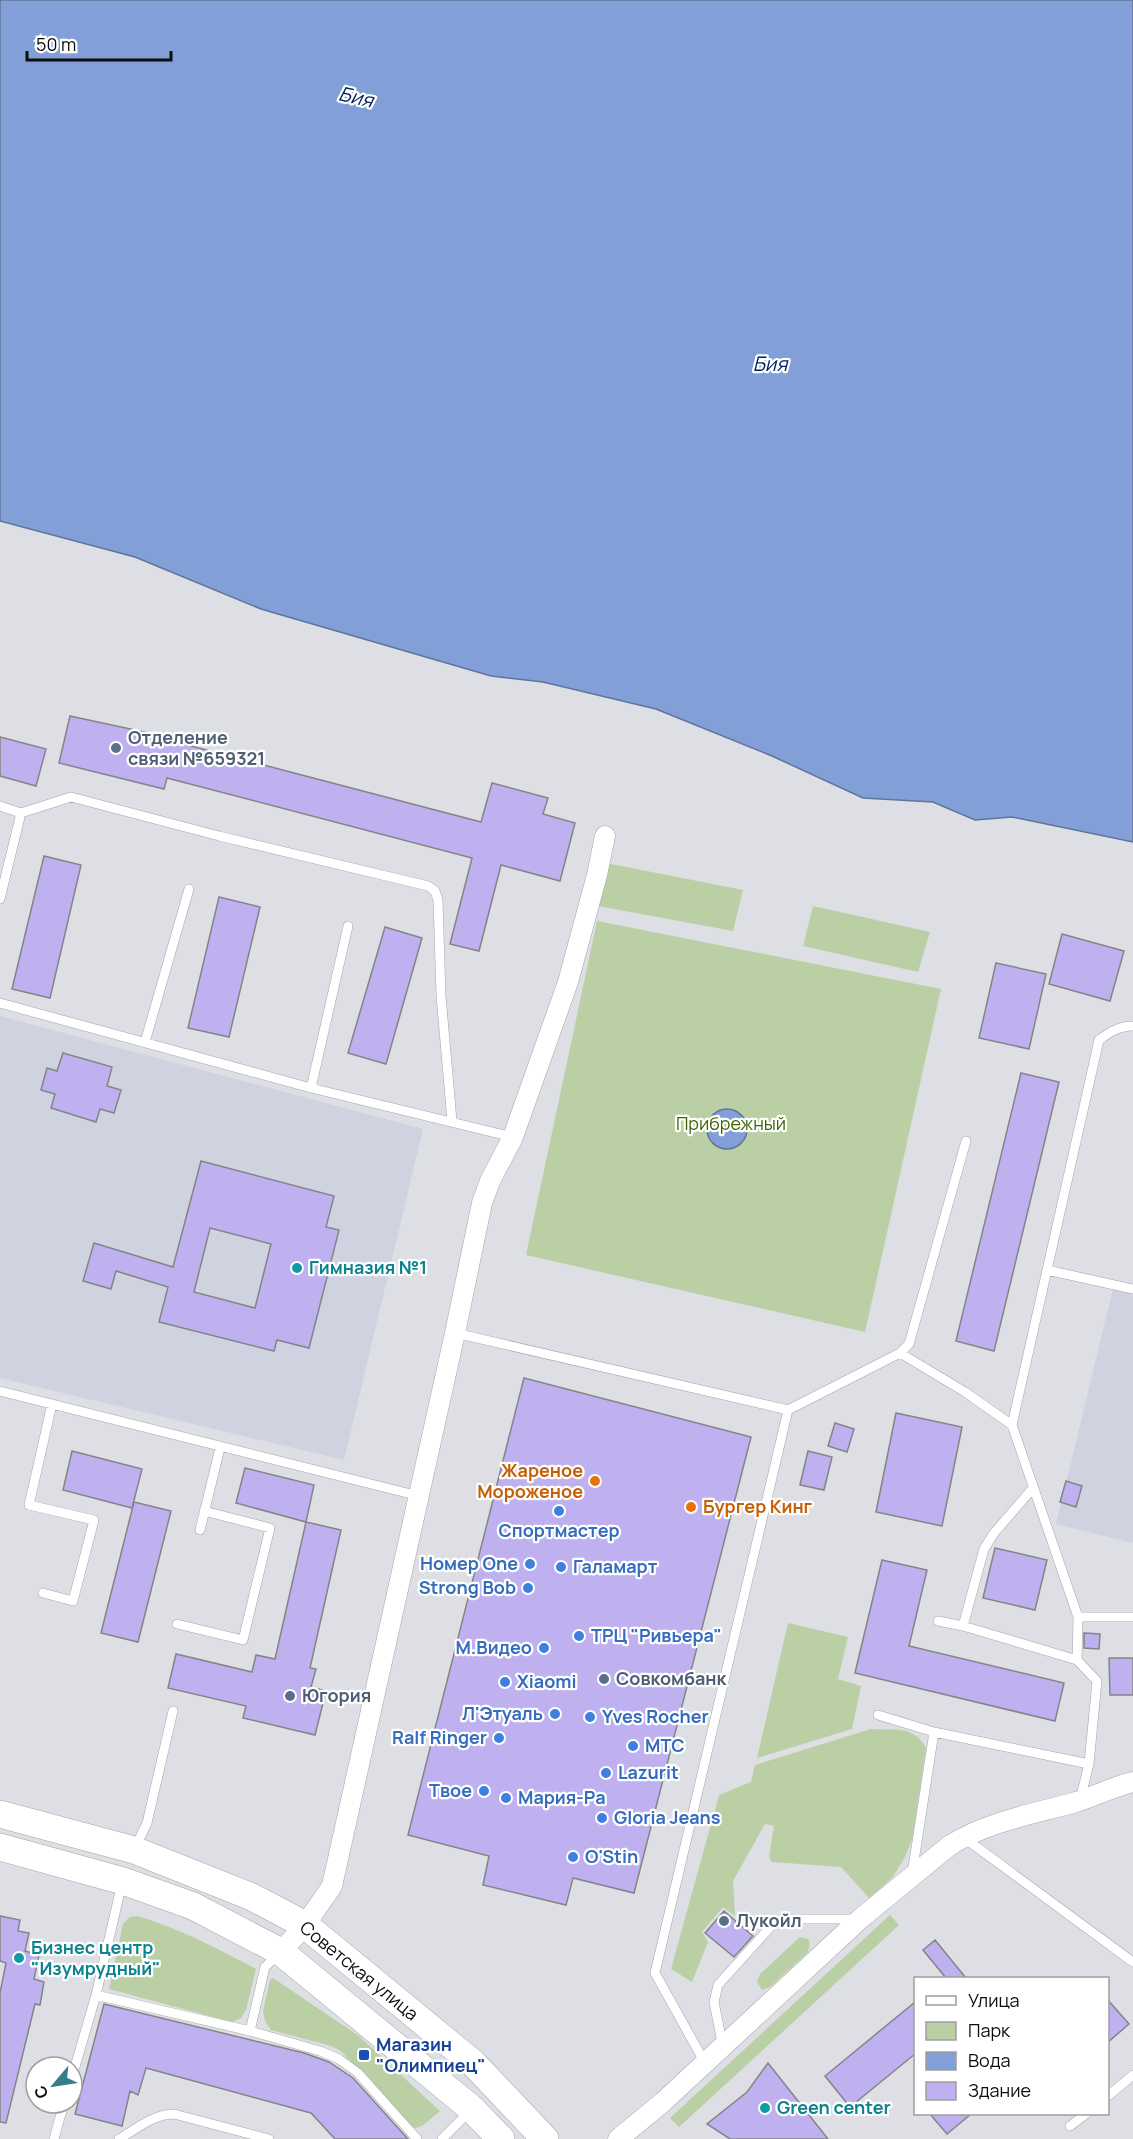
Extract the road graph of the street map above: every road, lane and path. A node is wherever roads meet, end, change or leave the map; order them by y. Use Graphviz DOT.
graph roads {
  1 [pos="0,806"];
  2 [pos="21,813"];
  3 [pos="605,836"];
  4 [pos="189,889"];
  5 [pos="0,899"];
  6 [pos="348,926"];
  7 [pos="0,1004"];
  8 [pos="1133,1026"];
  9 [pos="145,1042"];
  10 [pos="311,1088"];
  11 [pos="452,1121"];
  12 [pos="513,1137"];
  13 [pos="966,1141"];
  14 [pos="1047,1270"];
  15 [pos="1133,1289"];
  16 [pos="455,1333"];
  17 [pos="900,1353"];
  18 [pos="0,1391"];
  19 [pos="52,1404"];
  20 [pos="788,1410"];
  21 [pos="1012,1425"];
  22 [pos="220,1448"];
  23 [pos="1033,1488"];
  24 [pos="419,1496"];
  25 [pos="204,1511"];
  26 [pos="200,1530"];
  27 [pos="43,1593"];
  28 [pos="1078,1617"];
  29 [pos="1133,1617"];
  30 [pos="938,1621"];
  31 [pos="177,1624"];
  32 [pos="963,1626"];
  33 [pos="1077,1660"];
  34 [pos="173,1712"];
  35 [pos="878,1714"];
  36 [pos="934,1732"];
  37 [pos="1089,1764"];
  38 [pos="1133,1782"];
  39 [pos="1080,1800"];
  40 [pos="0,1814"];
  41 [pos="963,1837"];
  42 [pos="0,1847"];
  43 [pos="134,1850"];
  44 [pos="912,1876"];
  45 [pos="123,1881"];
  46 [pos="860,1918"];
  47 [pos="304,1925"];
  48 [pos="281,1952"];
  49 [pos="1133,1962"];
  50 [pos="96,1995"];
  51 [pos="250,2031"];
  52 [pos="723,2047"];
  53 [pos="78,2055"];
  54 [pos="705,2063"];
  55 [pos="1133,2075"];
  56 [pos="1109,2094"];
  57 [pos="472,2109"];
  58 [pos="62,2115"];
  59 [pos="1085,2115"];
  60 [pos="1070,2126"];
  61 [pos="57,2138"];
  62 [pos="119,2139"];
  63 [pos="269,2139"];
  64 [pos="417,2139"];
  65 [pos="442,2139"];
  66 [pos="501,2139"];
  67 [pos="546,2139"];
  68 [pos="618,2139"];
  1 -- 2 [label="lane"];
  2 -- 5 [label="lane"];
  2 -- 11 [label="lane"];
  3 -- 12 [label="street"];
  4 -- 9 [label="lane"];
  6 -- 10 [label="lane"];
  7 -- 9 [label="lane"];
  8 -- 14 [label="lane"];
  9 -- 10 [label="lane"];
  10 -- 11 [label="lane"];
  11 -- 12 [label="lane"];
  12 -- 16 [label="street"];
  13 -- 17 [label="lane"];
  14 -- 15 [label="lane"];
  14 -- 21 [label="lane"];
  16 -- 20 [label="lane"];
  16 -- 24 [label="street"];
  17 -- 20 [label="lane"];
  17 -- 21 [label="lane"];
  18 -- 19 [label="lane"];
  19 -- 22 [label="lane"];
  19 -- 27 [label="lane"];
  20 -- 54 [label="lane"];
  21 -- 23 [label="lane"];
  22 -- 24 [label="lane"];
  22 -- 25 [label="lane"];
  23 -- 28 [label="lane"];
  23 -- 32 [label="lane"];
  24 -- 47 [label="street"];
  25 -- 26 [label="lane"];
  25 -- 31 [label="lane"];
  28 -- 29 [label="lane"];
  28 -- 33 [label="lane"];
  30 -- 32 [label="lane"];
  32 -- 33 [label="lane"];
  33 -- 37 [label="lane"];
  34 -- 43 [label="lane"];
  35 -- 36 [label="lane"];
  36 -- 37 [label="lane"];
  36 -- 44 [label="lane"];
  37 -- 39 [label="lane"];
  38 -- 39 [label="street"];
  39 -- 41 [label="street"];
  40 -- 43 [label="main road, Советская улица"];
  41 -- 44 [label="street"];
  41 -- 49 [label="lane"];
  42 -- 45 [label="main road, Советская улица"];
  43 -- 45 [label="main road"];
  43 -- 47 [label="main road, Советская улица"];
  44 -- 46 [label="street"];
  45 -- 48 [label="main road, Советская улица"];
  45 -- 50 [label="lane"];
  46 -- 52 [label="street"];
  46 -- 52 [label="lane"];
  47 -- 48 [label="street"];
  47 -- 67 [label="main road, Советская улица"];
  48 -- 51 [label="lane"];
  48 -- 57 [label="main road, Советская улица"];
  50 -- 51 [label="lane"];
  50 -- 53 [label="lane"];
  51 -- 64 [label="lane"];
  52 -- 54 [label="street"];
  54 -- 68 [label="street"];
  55 -- 56 [label="lane"];
  57 -- 65 [label="lane"];
  57 -- 66 [label="main road, Советская улица"];
  58 -- 61 [label="lane"];
  59 -- 60 [label="lane"];
  62 -- 63 [label="lane"];
}
